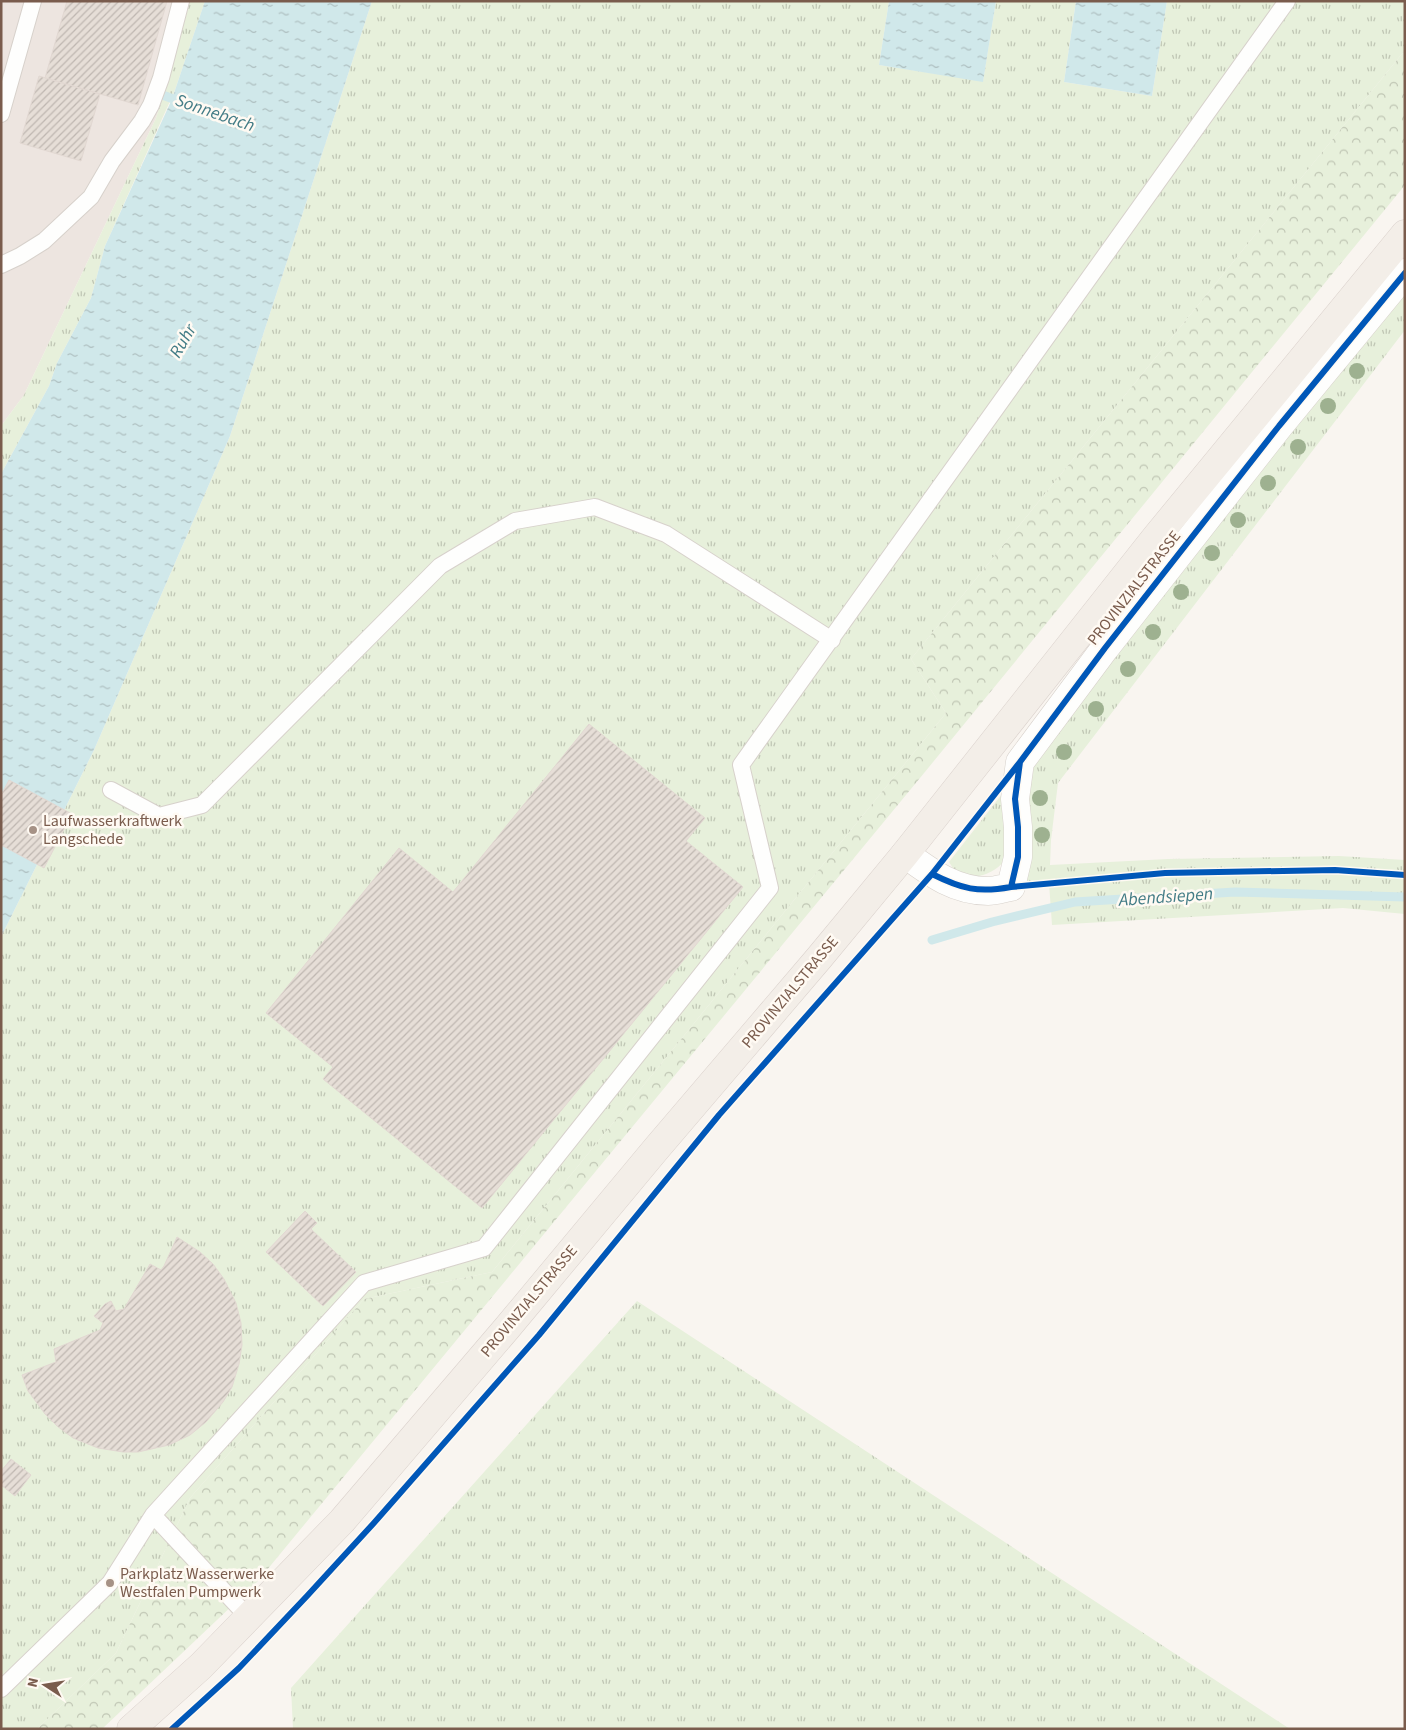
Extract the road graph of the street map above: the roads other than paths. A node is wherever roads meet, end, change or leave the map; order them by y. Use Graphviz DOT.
graph roads {
  1 [pos="33,1"];
  2 [pos="181,1"];
  3 [pos="1287,1"];
  4 [pos="1,114"];
  5 [pos="1405,234"];
  6 [pos="1,264"];
  7 [pos="1405,273"];
  8 [pos="832,640"];
  9 [pos="111,790"];
  10 [pos="905,854"];
  11 [pos="153,1515"];
  12 [pos="249,1618"];
  13 [pos="1,1689"];
  14 [pos="131,1729"];
  1 -- 4 [label="lane"];
  2 -- 6 [label="lane"];
  3 -- 8 [label="lane"];
  5 -- 10 [label="main road, PROVINZIALSTRASSE"];
  7 -- 10 [label="street, PROVINZIALSTRASSE"];
  8 -- 9 [label="lane"];
  8 -- 11 [label="lane"];
  10 -- 12 [label="main road, PROVINZIALSTRASSE"];
  11 -- 12 [label="lane"];
  11 -- 13 [label="lane"];
  12 -- 14 [label="main road, PROVINZIALSTRASSE"];
}
